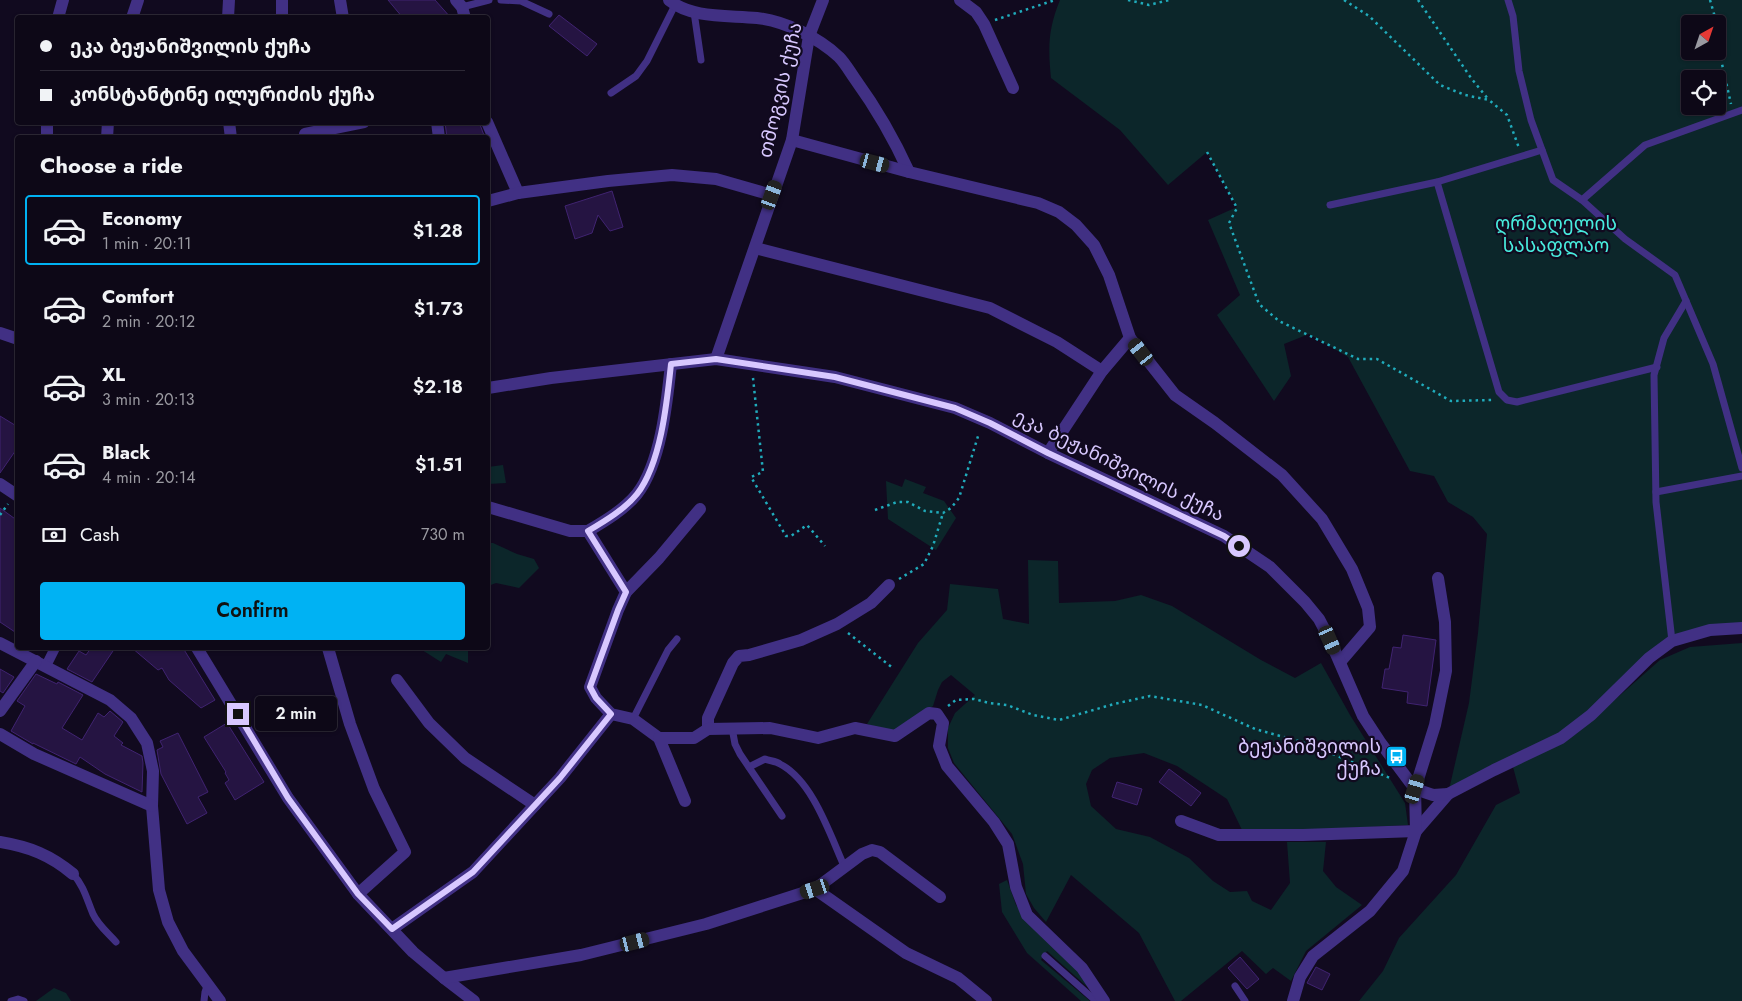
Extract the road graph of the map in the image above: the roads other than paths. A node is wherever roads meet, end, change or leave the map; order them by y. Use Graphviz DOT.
graph roads {
  1 [pos="63,0"];
  2 [pos="138,0"];
  3 [pos="229,0"];
  4 [pos="282,0"];
  5 [pos="340,0"];
  6 [pos="489,0"];
  7 [pos="501,0"];
  8 [pos="823,0"];
  9 [pos="960,0"];
  10 [pos="1508,0"];
  11 [pos="673,2"];
  12 [pos="461,8"];
  13 [pos="694,12"];
  14 [pos="549,14"];
  15 [pos="59,15"];
  16 [pos="133,15"];
  17 [pos="228,15"];
  18 [pos="282,15"];
  19 [pos="342,15"];
  20 [pos="809,36"];
  21 [pos="702,60"];
  22 [pos="1014,88"];
  23 [pos="612,93"];
  24 [pos="1742,110"];
  25 [pos="344,125"];
  26 [pos="488,125"];
  27 [pos="305,131"];
  28 [pos="792,140"];
  29 [pos="1542,150"];
  30 [pos="909,172"];
  31 [pos="1438,182"];
  32 [pos="518,193"];
  33 [pos="772,195"];
  34 [pos="490,200"];
  35 [pos="1582,200"];
  36 [pos="1330,205"];
  37 [pos="755,248"];
  38 [pos="1686,301"];
  39 [pos="0,333"];
  40 [pos="15,338"];
  41 [pos="1130,338"];
  42 [pos="716,359"];
  43 [pos="671,364"];
  44 [pos="1657,367"];
  45 [pos="1102,371"];
  46 [pos="490,388"];
  47 [pos="1048,453"];
  48 [pos="1742,468"];
  49 [pos="1742,476"];
  50 [pos="0,484"];
  51 [pos="1656,492"];
  52 [pos="15,494"];
  53 [pos="490,508"];
  54 [pos="700,510"];
  55 [pos="588,531"];
  56 [pos="1438,578"];
  57 [pos="889,585"];
  58 [pos="626,592"];
  59 [pos="1742,628"];
  60 [pos="678,639"];
  61 [pos="1672,641"];
  62 [pos="0,643"];
  63 [pos="53,650"];
  64 [pos="198,650"];
  65 [pos="329,650"];
  66 [pos="1340,662"];
  67 [pos="41,664"];
  68 [pos="397,680"];
  69 [pos="0,711"];
  70 [pos="611,714"];
  71 [pos="633,719"];
  72 [pos="732,728"];
  73 [pos="708,729"];
  74 [pos="0,734"];
  75 [pos="659,738"];
  76 [pos="749,767"];
  77 [pos="1415,789"];
  78 [pos="1448,794"];
  79 [pos="685,801"];
  80 [pos="535,805"];
  81 [pos="152,806"];
  82 [pos="782,816"];
  83 [pos="1181,821"];
  84 [pos="1416,831"];
  85 [pos="0,842"];
  86 [pos="845,868"];
  87 [pos="73,874"];
  88 [pos="815,889"];
  89 [pos="358,894"];
  90 [pos="940,897"];
  91 [pos="392,929"];
  92 [pos="116,942"];
  93 [pos="1045,956"];
  94 [pos="444,978"];
  95 [pos="207,986"];
  96 [pos="1235,986"];
  97 [pos="11,1001"];
  98 [pos="24,1001"];
  99 [pos="204,1001"];
  100 [pos="220,1001"];
  101 [pos="474,1001"];
  102 [pos="986,1001"];
  103 [pos="1096,1001"];
  104 [pos="1104,1001"];
  105 [pos="1245,1001"];
  106 [pos="1293,1001"];
  1 -- 15 [label="street"];
  2 -- 16 [label="street"];
  3 -- 17 [label="street"];
  4 -- 18 [label="street"];
  5 -- 19 [label="street"];
  6 -- 12 [label="lane"];
  7 -- 14 [label="lane"];
  8 -- 20 [label="street, თმოგვის ქუჩა"];
  9 -- 22 [label="street"];
  10 -- 29 [label="lane"];
  11 -- 13 [label="street"];
  11 -- 23 [label="lane"];
  13 -- 20 [label="street"];
  13 -- 21 [label="lane"];
  20 -- 28 [label="street, თმოგვის ქუჩა"];
  20 -- 30 [label="street"];
  24 -- 35 [label="lane"];
  25 -- 27 [label="street"];
  26 -- 32 [label="street"];
  28 -- 30 [label="street"];
  28 -- 33 [label="street, თმოგვის ქუჩა"];
  29 -- 31 [label="lane"];
  29 -- 35 [label="lane"];
  30 -- 41 [label="street"];
  31 -- 36 [label="lane"];
  31 -- 44 [label="lane"];
  32 -- 33 [label="street"];
  32 -- 34 [label="street"];
  33 -- 37 [label="street, თმოგვის ქუჩა"];
  35 -- 38 [label="lane"];
  37 -- 42 [label="street, თმოგვის ქუჩა"];
  37 -- 45 [label="street"];
  38 -- 44 [label="lane"];
  38 -- 48 [label="lane"];
  39 -- 40 [label="street"];
  41 -- 45 [label="street"];
  41 -- 66 [label="street"];
  42 -- 43 [label="street, ეკა ბეჟანიშვილის ქუჩა"];
  42 -- 47 [label="street, ეკა ბეჟანიშვილის ქუჩა"];
  43 -- 46 [label="street, ეკა ბეჟანიშვილის ქუჩა"];
  43 -- 55 [label="street"];
  44 -- 51 [label="lane"];
  45 -- 47 [label="street"];
  47 -- 66 [label="street, ეკა ბეჟანიშვილის ქუჩა"];
  49 -- 51 [label="lane"];
  50 -- 52 [label="street"];
  51 -- 61 [label="lane"];
  53 -- 55 [label="street"];
  54 -- 58 [label="street"];
  55 -- 58 [label="street"];
  56 -- 77 [label="street"];
  57 -- 73 [label="street"];
  58 -- 70 [label="street"];
  59 -- 61 [label="street"];
  60 -- 71 [label="lane"];
  61 -- 78 [label="street"];
  62 -- 67 [label="street"];
  63 -- 67 [label="street"];
  64 -- 89 [label="street"];
  65 -- 89 [label="street"];
  66 -- 77 [label="street, ეკა ბეჟანიშვილის ქუჩა"];
  67 -- 69 [label="street"];
  67 -- 81 [label="street"];
  68 -- 80 [label="street"];
  70 -- 71 [label="street"];
  70 -- 80 [label="street"];
  71 -- 75 [label="street"];
  72 -- 73 [label="street"];
  72 -- 76 [label="lane"];
  72 -- 104 [label="street"];
  73 -- 75 [label="street"];
  74 -- 81 [label="street"];
  75 -- 79 [label="street"];
  76 -- 82 [label="lane"];
  76 -- 86 [label="lane"];
  77 -- 78 [label="street"];
  77 -- 84 [label="street"];
  78 -- 84 [label="street"];
  80 -- 91 [label="street"];
  81 -- 95 [label="street"];
  83 -- 84 [label="street"];
  84 -- 106 [label="street"];
  85 -- 87 [label="street"];
  86 -- 88 [label="street"];
  86 -- 90 [label="street"];
  87 -- 92 [label="lane"];
  88 -- 94 [label="street"];
  88 -- 102 [label="street"];
  89 -- 91 [label="street"];
  91 -- 94 [label="street"];
  93 -- 103 [label="lane"];
  94 -- 101 [label="street"];
  95 -- 99 [label="lane"];
  95 -- 100 [label="street"];
  96 -- 105 [label="lane"];
  97 -- 98 [label="lane"];
}
